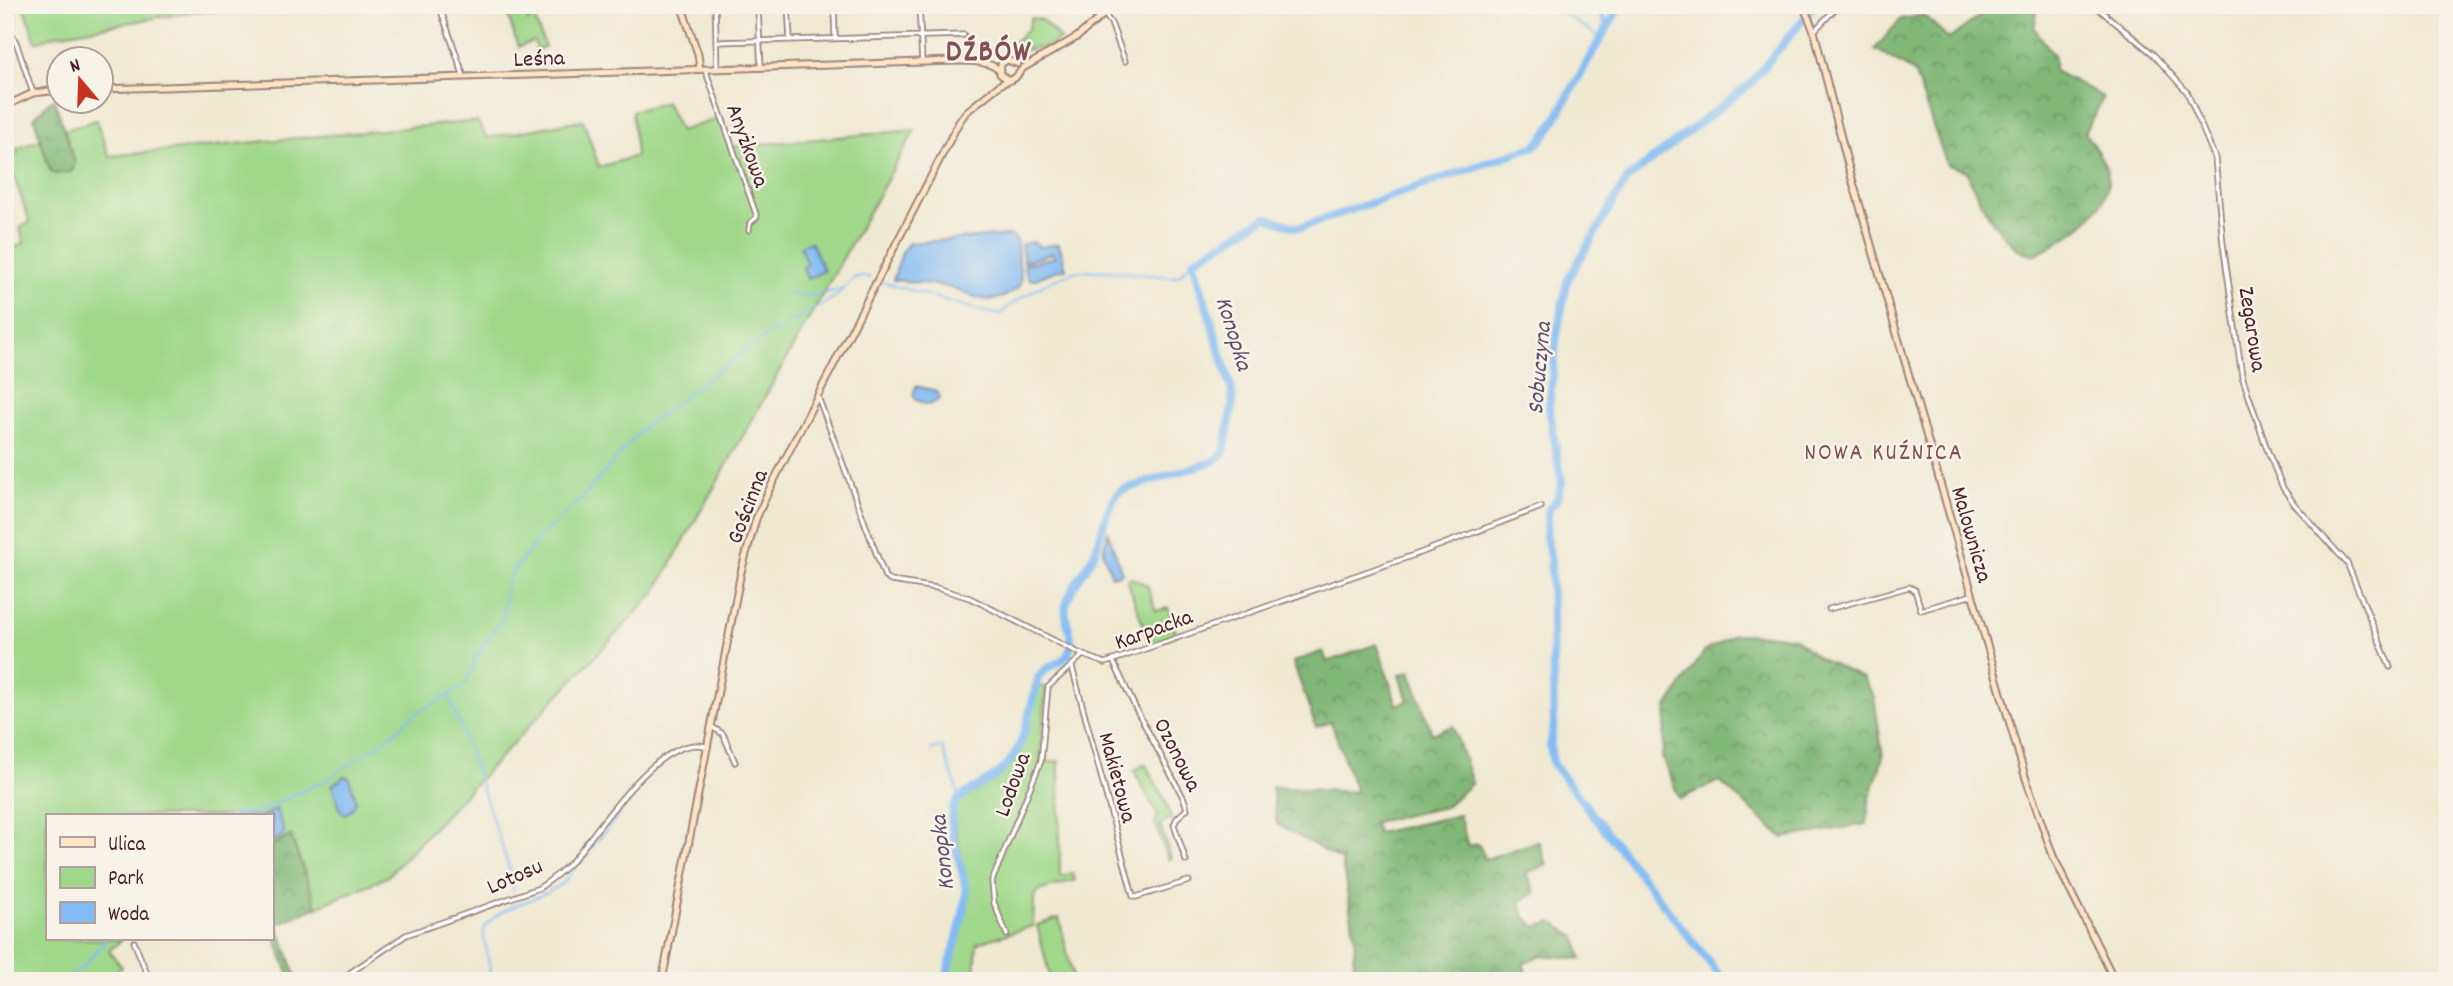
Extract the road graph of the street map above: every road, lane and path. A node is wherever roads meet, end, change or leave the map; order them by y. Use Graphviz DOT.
graph roads {
  1 [pos="439,5"];
  2 [pos="681,5"];
  3 [pos="715,5"];
  4 [pos="788,5"];
  5 [pos="834,5"];
  6 [pos="919,5"];
  7 [pos="1115,5"];
  8 [pos="1839,5"];
  9 [pos="2094,5"];
  10 [pos="1804,8"];
  11 [pos="758,10"];
  12 [pos="1105,15"];
  13 [pos="1814,31"];
  14 [pos="964,35"];
  15 [pos="921,36"];
  16 [pos="5,38"];
  17 [pos="835,38"];
  18 [pos="790,39"];
  19 [pos="760,40"];
  20 [pos="716,41"];
  21 [pos="1036,60"];
  22 [pos="1125,61"];
  23 [pos="922,62"];
  24 [pos="978,62"];
  25 [pos="1003,62"];
  26 [pos="1018,64"];
  27 [pos="761,68"];
  28 [pos="702,69"];
  29 [pos="717,69"];
  30 [pos="1020,72"];
  31 [pos="1000,73"];
  32 [pos="464,77"];
  33 [pos="1008,80"];
  34 [pos="116,89"];
  35 [pos="46,92"];
  36 [pos="33,93"];
  37 [pos="989,93"];
  38 [pos="5,106"];
  39 [pos="749,230"];
  40 [pos="817,395"];
  41 [pos="1541,506"];
  42 [pos="1972,594"];
  43 [pos="1829,609"];
  44 [pos="1083,655"];
  45 [pos="1113,661"];
  46 [pos="1072,666"];
  47 [pos="2390,667"];
  48 [pos="711,727"];
  49 [pos="708,747"];
  50 [pos="735,762"];
  51 [pos="1186,862"];
  52 [pos="1189,881"];
  53 [pos="1007,935"];
  54 [pos="134,942"];
  55 [pos="150,981"];
  56 [pos="338,981"];
  57 [pos="662,981"];
  58 [pos="2115,981"];
  1 -- 32 [label="street"];
  2 -- 28 [label="street"];
  3 -- 20 [label="street"];
  4 -- 18 [label="street"];
  5 -- 17 [label="street"];
  6 -- 15 [label="street"];
  7 -- 12 [label="street"];
  8 -- 13 [label="street"];
  9 -- 47 [label="street, Zegarowa"];
  10 -- 13 [label="street, Malownicza"];
  11 -- 19 [label="street"];
  12 -- 21 [label="street"];
  12 -- 22 [label="street"];
  13 -- 42 [label="street, Malownicza"];
  14 -- 15 [label="street"];
  15 -- 17 [label="street"];
  15 -- 23 [label="street"];
  16 -- 36 [label="street"];
  17 -- 18 [label="street"];
  18 -- 19 [label="street"];
  19 -- 20 [label="street"];
  19 -- 27 [label="street"];
  20 -- 29 [label="street"];
  21 -- 26 [label="street"];
  21 -- 30 [label="street"];
  23 -- 24 [label="street, Leśna"];
  23 -- 27 [label="street, Leśna"];
  24 -- 25 [label="street, Leśna"];
  24 -- 31 [label="street, Leśna"];
  25 -- 26 [label="street"];
  25 -- 31 [label="street"];
  26 -- 30 [label="street"];
  27 -- 29 [label="street, Leśna"];
  28 -- 29 [label="street, Leśna"];
  28 -- 32 [label="street, Leśna"];
  28 -- 39 [label="street, Anyżkowa"];
  30 -- 33 [label="street"];
  31 -- 33 [label="street"];
  31 -- 37 [label="street, Gościnna"];
  32 -- 34 [label="street, Leśna"];
  33 -- 37 [label="street, Gościnna"];
  35 -- 36 [label="street"];
  36 -- 38 [label="street"];
  37 -- 40 [label="street, Gościnna"];
  40 -- 44 [label="street, Karpacka"];
  40 -- 48 [label="street, Gościnna"];
  41 -- 45 [label="street, Karpacka"];
  42 -- 43 [label="street"];
  42 -- 58 [label="street, Malownicza"];
  44 -- 45 [label="street, Karpacka"];
  44 -- 46 [label="street, Lodowa"];
  45 -- 51 [label="street, Ozonowa"];
  46 -- 52 [label="street, Makietowa"];
  46 -- 53 [label="street, Lodowa"];
  48 -- 49 [label="street, Gościnna"];
  48 -- 50 [label="street"];
  49 -- 56 [label="street, Lotosu"];
  49 -- 57 [label="street, Gościnna"];
  54 -- 55 [label="street"];
}
